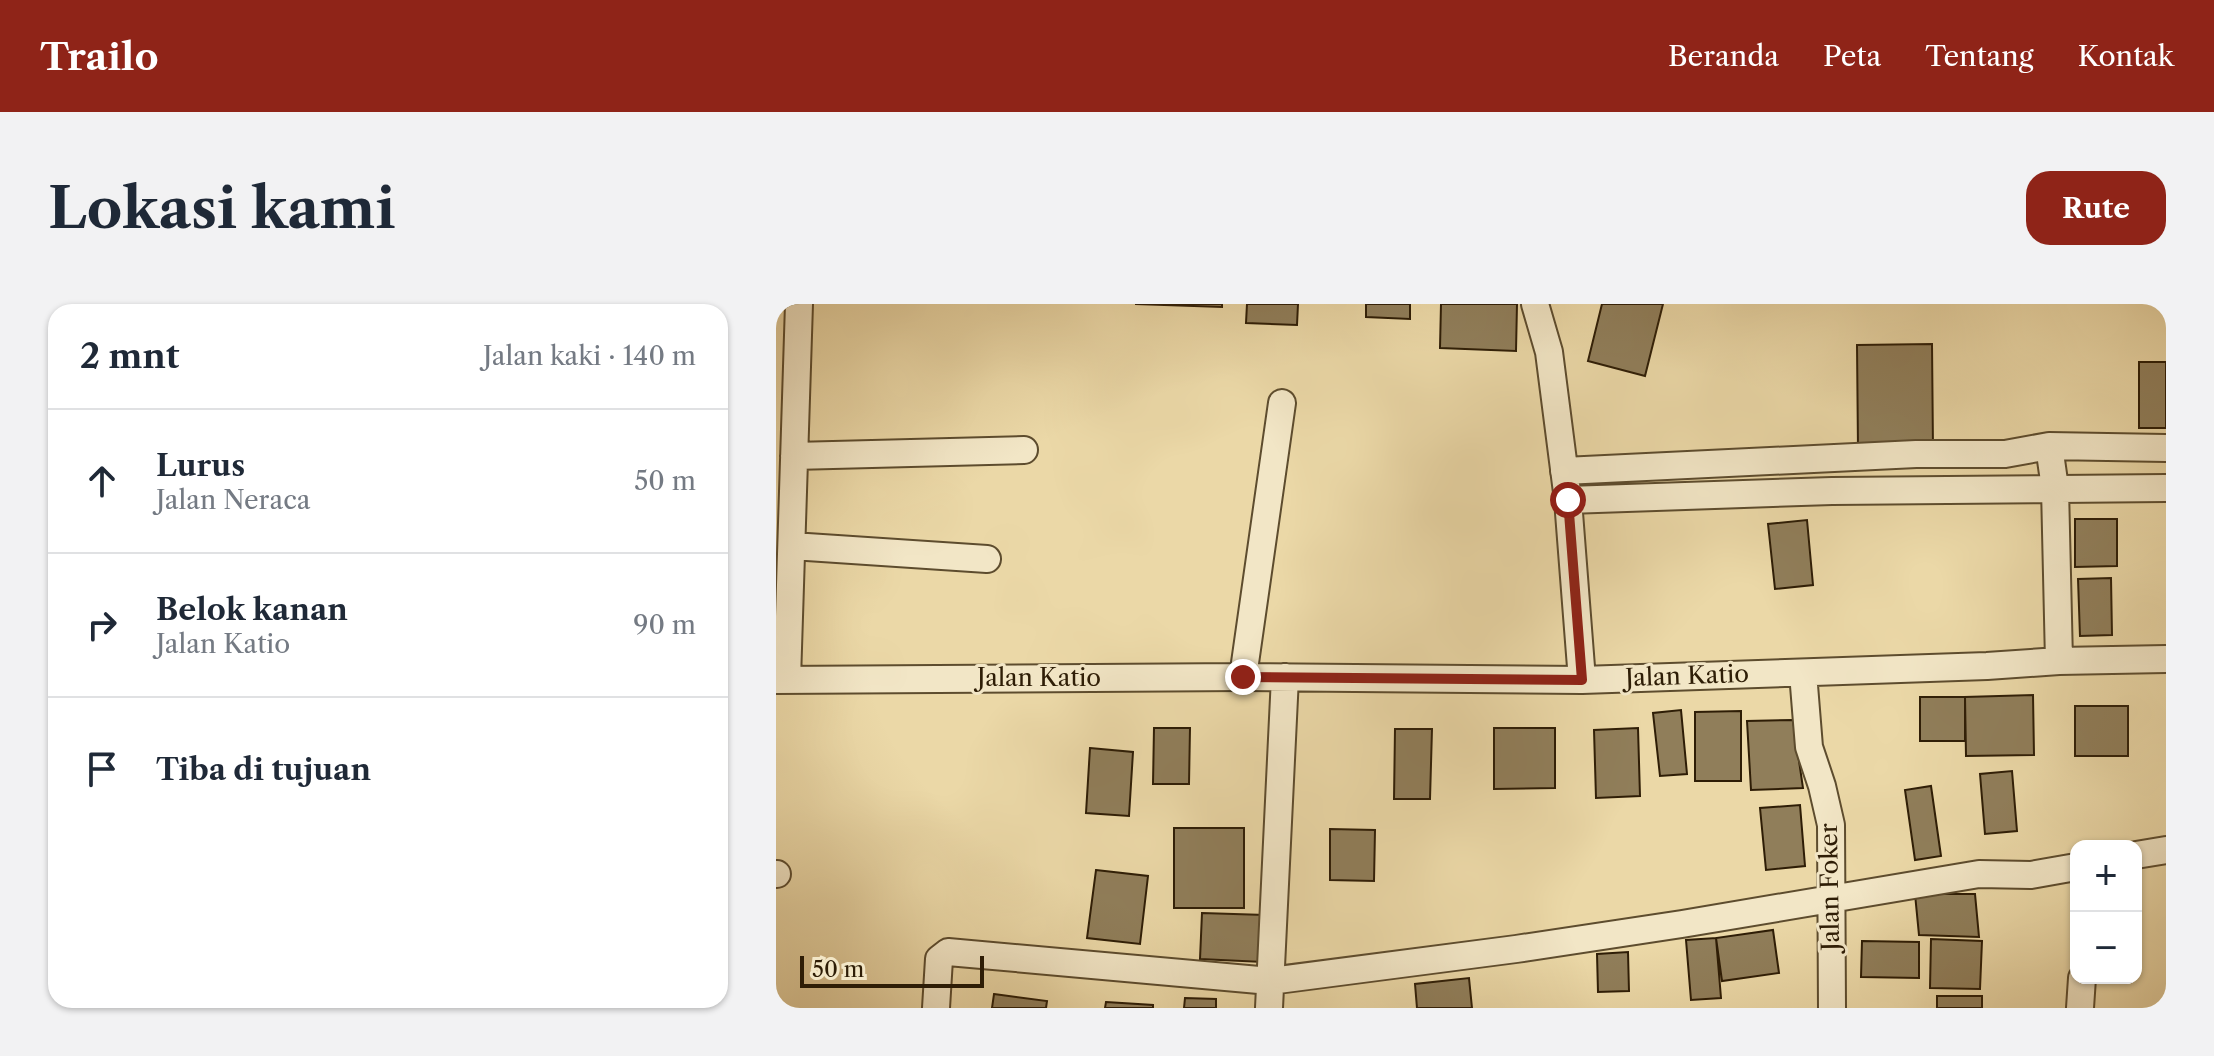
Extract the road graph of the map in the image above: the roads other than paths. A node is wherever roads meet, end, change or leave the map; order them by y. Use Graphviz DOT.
graph roads {
  1 [pos="799,304"];
  2 [pos="1535,304"];
  3 [pos="1282,403"];
  4 [pos="2049,446"];
  5 [pos="2166,448"];
  6 [pos="1024,450"];
  7 [pos="794,456"];
  8 [pos="1774,460"];
  9 [pos="1564,471"];
  10 [pos="2055,488"];
  11 [pos="2166,488"];
  12 [pos="1774,493"];
  13 [pos="1568,500"];
  14 [pos="792,546"];
  15 [pos="987,559"];
  16 [pos="2166,659"];
  17 [pos="2059,661"];
  18 [pos="1803,673"];
  19 [pos="1243,677"];
  20 [pos="1285,677"];
  21 [pos="782,680"];
  22 [pos="1582,680"];
  23 [pos="2166,850"];
  24 [pos="2142,854"];
  25 [pos="2070,868"];
  26 [pos="1831,898"];
  27 [pos="1270,981"];
  28 [pos="2082,984"];
  29 [pos="936,1008"];
  30 [pos="1269,1008"];
  31 [pos="1832,1008"];
  32 [pos="2080,1008"];
  1 -- 7 [label="street"];
  2 -- 9 [label="street"];
  3 -- 19 [label="street"];
  4 -- 5 [label="street"];
  4 -- 8 [label="street"];
  4 -- 10 [label="street"];
  6 -- 7 [label="street"];
  7 -- 14 [label="street"];
  8 -- 9 [label="street"];
  8 -- 12 [label="street"];
  9 -- 13 [label="street"];
  10 -- 11 [label="street"];
  10 -- 12 [label="street"];
  10 -- 17 [label="street"];
  12 -- 13 [label="street"];
  13 -- 22 [label="street"];
  14 -- 15 [label="street"];
  14 -- 21 [label="street"];
  16 -- 17 [label="street, Jalan Katio"];
  17 -- 18 [label="street, Jalan Katio"];
  18 -- 22 [label="street, Jalan Katio"];
  18 -- 26 [label="street, Jalan Foker"];
  19 -- 20 [label="street, Jalan Katio"];
  19 -- 21 [label="street, Jalan Katio"];
  20 -- 22 [label="street, Jalan Katio"];
  20 -- 27 [label="street"];
  23 -- 24 [label="street"];
  25 -- 26 [label="street"];
  26 -- 27 [label="street"];
  26 -- 31 [label="street, Jalan Foker"];
  27 -- 29 [label="street"];
  27 -- 30 [label="street"];
  28 -- 32 [label="street"];
}
